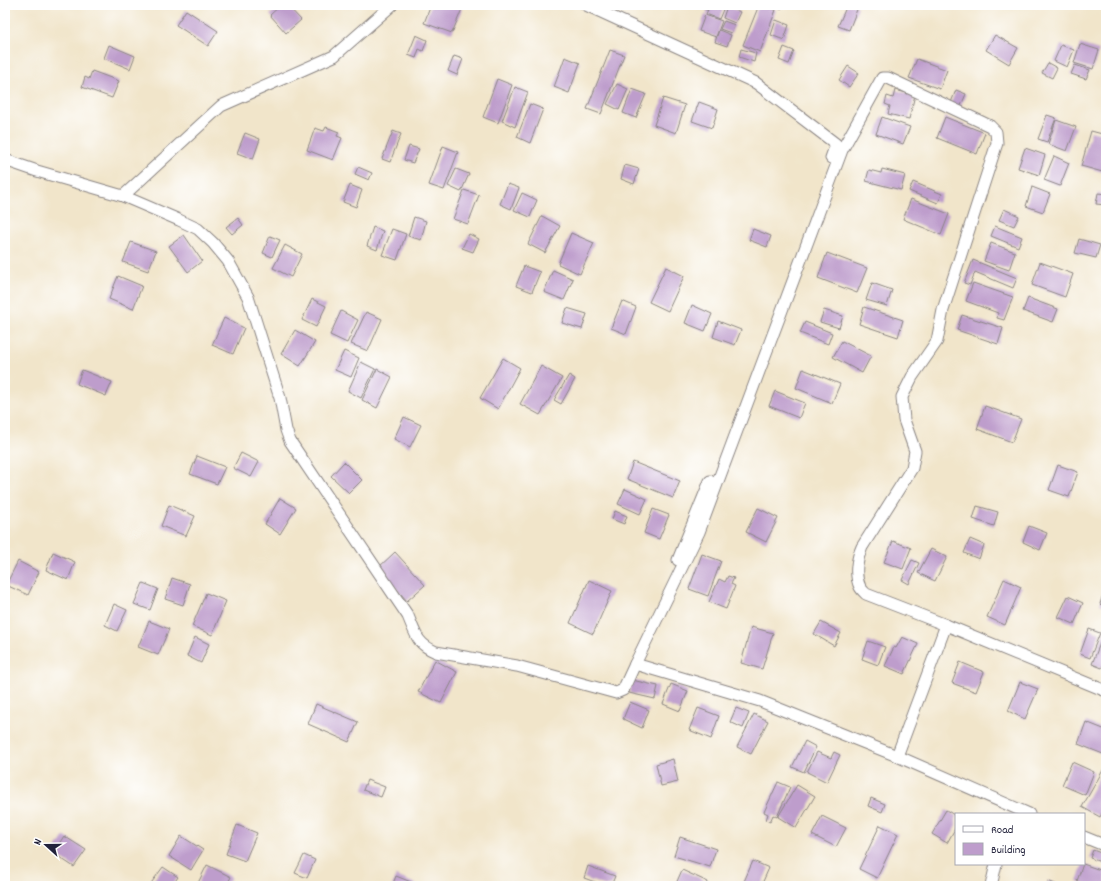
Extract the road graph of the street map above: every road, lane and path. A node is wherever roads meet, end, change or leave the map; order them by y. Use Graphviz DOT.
graph roads {
  1 [pos="392,5"];
  2 [pos="586,5"];
  3 [pos="5,160"];
  4 [pos="123,196"];
  5 [pos="946,625"];
  6 [pos="635,664"];
  7 [pos="1106,691"];
  8 [pos="897,756"];
  9 [pos="1016,811"];
  10 [pos="1085,837"];
  11 [pos="1106,846"];
  12 [pos="996,865"];
  13 [pos="991,886"];
  1 -- 4 [label="street"];
  2 -- 6 [label="street"];
  3 -- 4 [label="street"];
  4 -- 6 [label="street"];
  5 -- 6 [label="street"];
  5 -- 7 [label="street"];
  5 -- 8 [label="street"];
  6 -- 8 [label="street"];
  8 -- 9 [label="street"];
  10 -- 11 [label="street"];
  12 -- 13 [label="street"];
}
